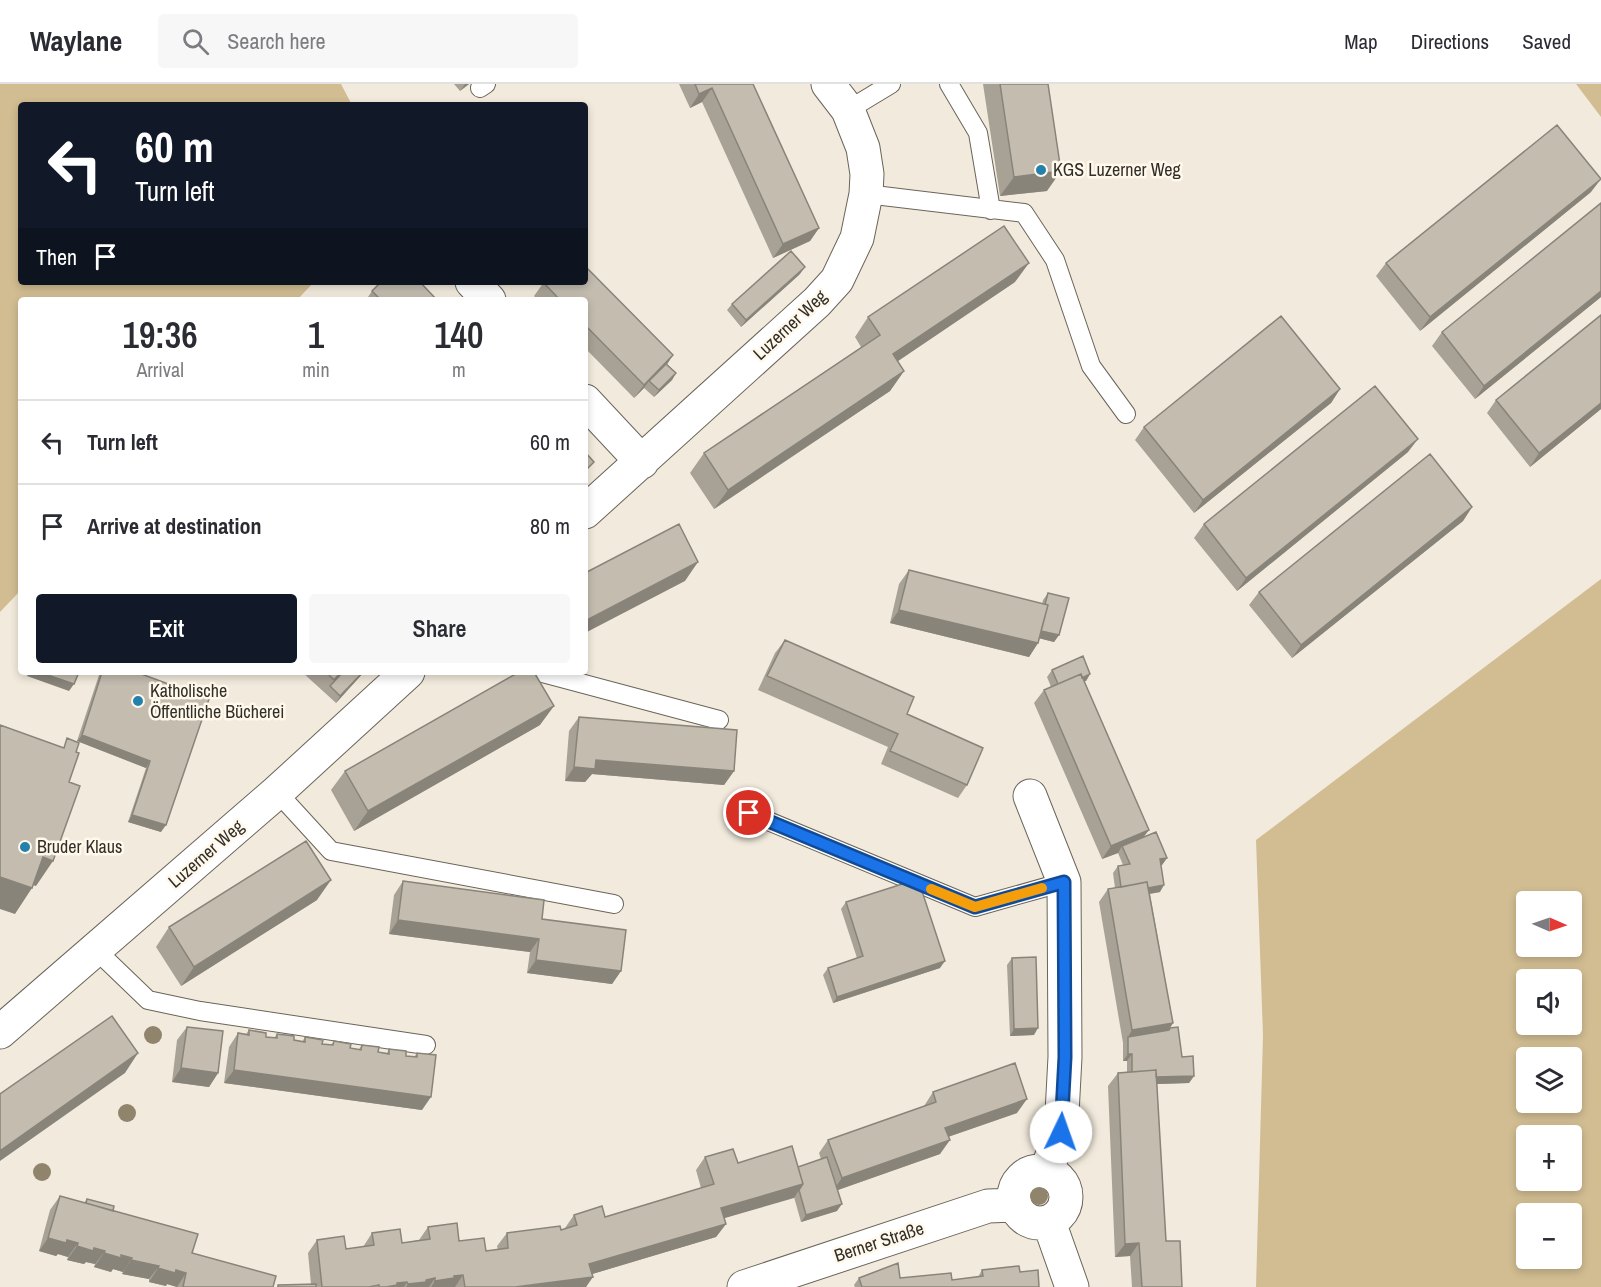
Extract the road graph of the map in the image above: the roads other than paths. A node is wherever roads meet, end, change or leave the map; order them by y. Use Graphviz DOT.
graph roads {
  1 [pos="828,84"];
  2 [pos="891,84"];
  3 [pos="949,84"];
  4 [pos="848,110"];
  5 [pos="866,194"];
  6 [pos="991,210"];
  7 [pos="475,285"];
  8 [pos="486,297"];
  9 [pos="588,404"];
  10 [pos="1126,414"];
  11 [pos="642,462"];
  12 [pos="588,509"];
  13 [pos="405,675"];
  14 [pos="550,675"];
  15 [pos="718,720"];
  16 [pos="277,792"];
  17 [pos="1030,796"];
  18 [pos="749,813"];
  19 [pos="1064,882"];
  20 [pos="614,904"];
  21 [pos="95,949"];
  22 [pos="0,1032"];
  23 [pos="426,1045"];
  24 [pos="1046,1172"];
  25 [pos="1015,1205"];
  26 [pos="1049,1222"];
  27 [pos="744,1287"];
  28 [pos="1072,1287"];
  1 -- 4 [label="street, Luzerner Weg"];
  2 -- 4 [label="lane"];
  3 -- 6 [label="lane"];
  4 -- 5 [label="street, Luzerner Weg"];
  5 -- 6 [label="lane"];
  5 -- 11 [label="street, Luzerner Weg"];
  6 -- 10 [label="lane"];
  7 -- 8 [label="street"];
  9 -- 11 [label="street"];
  11 -- 12 [label="street, Luzerner Weg"];
  13 -- 16 [label="street, Luzerner Weg"];
  14 -- 15 [label="lane"];
  16 -- 20 [label="lane"];
  16 -- 21 [label="street, Luzerner Weg"];
  17 -- 19 [label="street"];
  18 -- 19 [label="lane"];
  19 -- 24 [label="street"];
  21 -- 22 [label="street, Luzerner Weg"];
  21 -- 23 [label="lane"];
  24 -- 25 [label="street"];
  24 -- 26 [label="street"];
  25 -- 26 [label="street"];
  25 -- 27 [label="street, Berner Straße"];
  26 -- 28 [label="street"];
}
